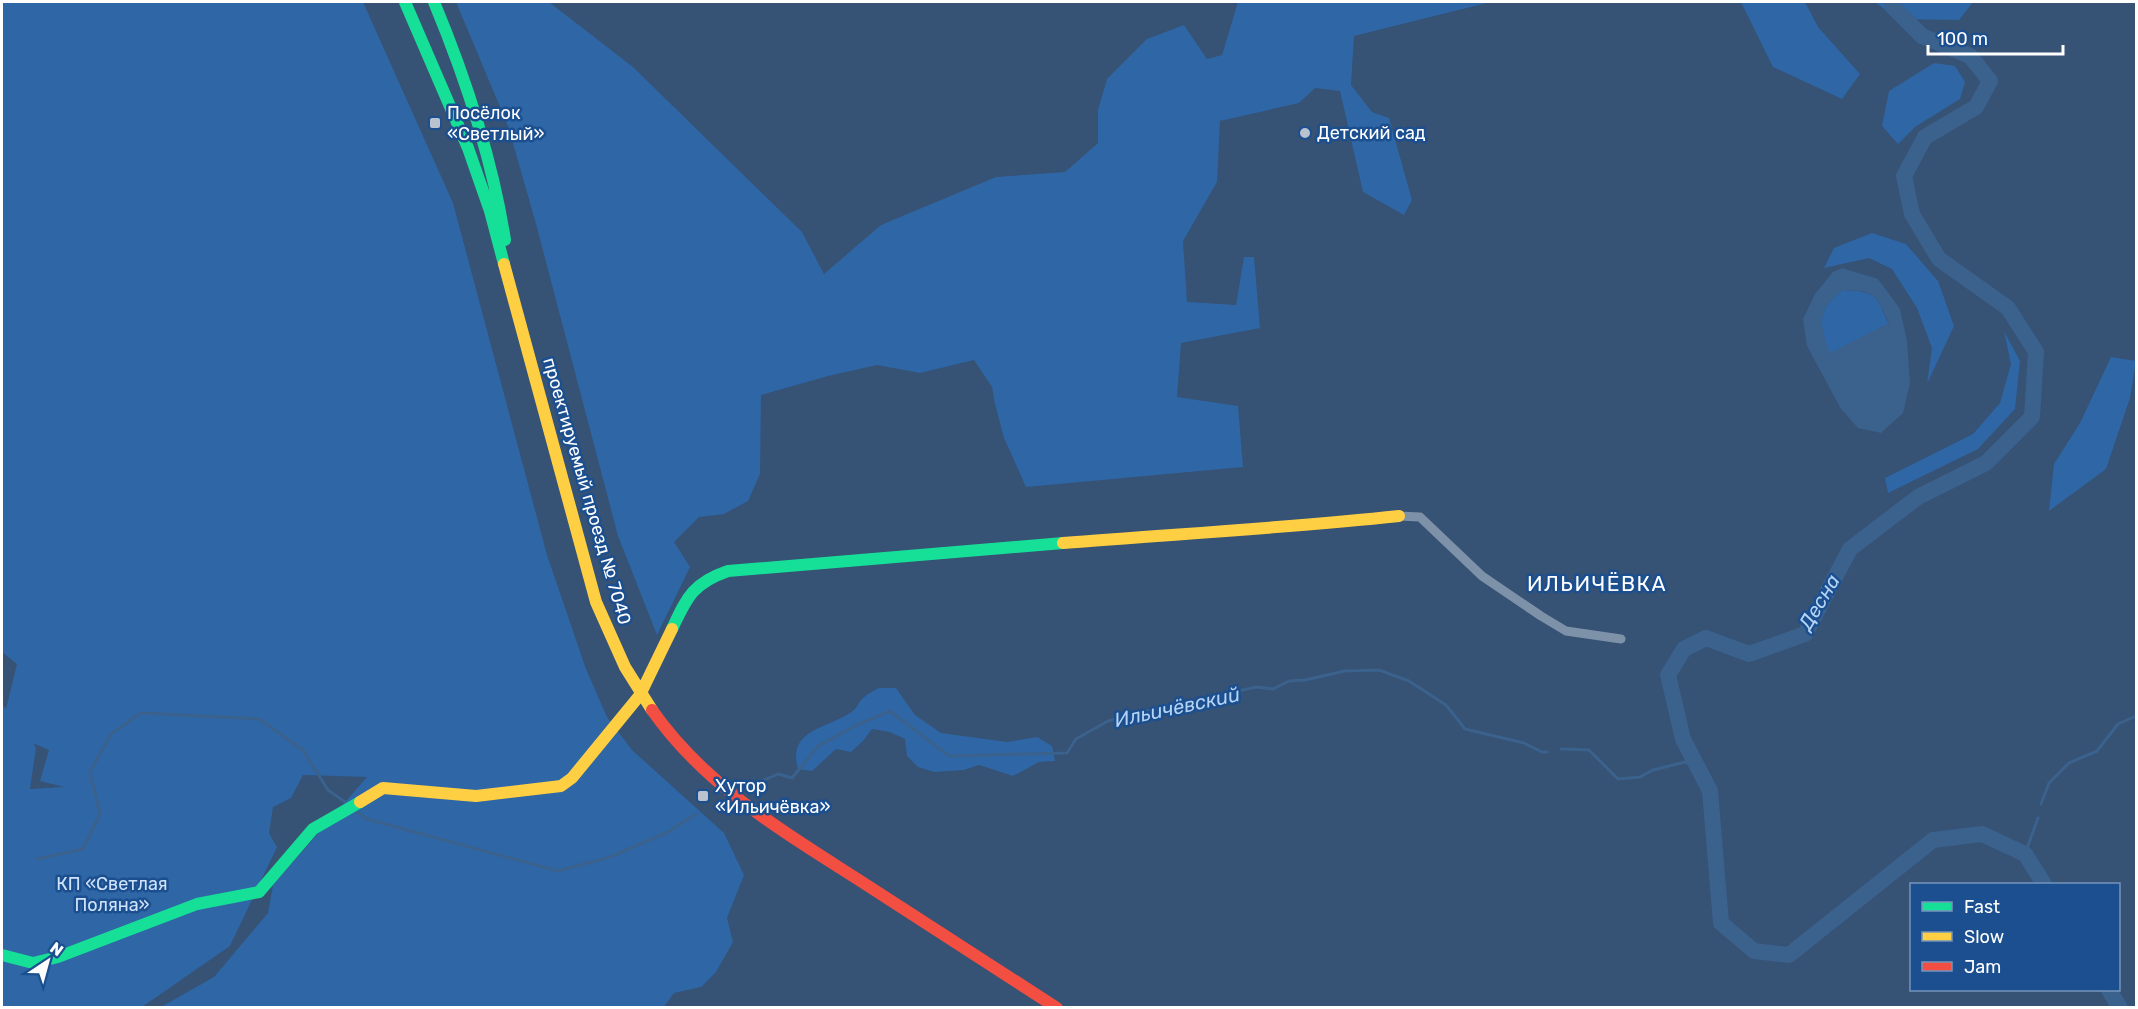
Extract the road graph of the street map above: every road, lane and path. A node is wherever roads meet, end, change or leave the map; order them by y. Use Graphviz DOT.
graph roads {
  1 [pos="405,2"];
  2 [pos="434,2"];
  3 [pos="510,279"];
  4 [pos="1399,516"];
  5 [pos="1621,639"];
  6 [pos="640,695"];
  7 [pos="2,955"];
  8 [pos="1056,1008"];
  1 -- 3 [label="street, проектируемый проезд № 7040"];
  2 -- 3 [label="street"];
  3 -- 6 [label="street, проектируемый проезд № 7040"];
  4 -- 5 [label="street"];
  4 -- 6 [label="street"];
  6 -- 7 [label="street"];
  6 -- 8 [label="street, проектируемый проезд № 7040"];
}
